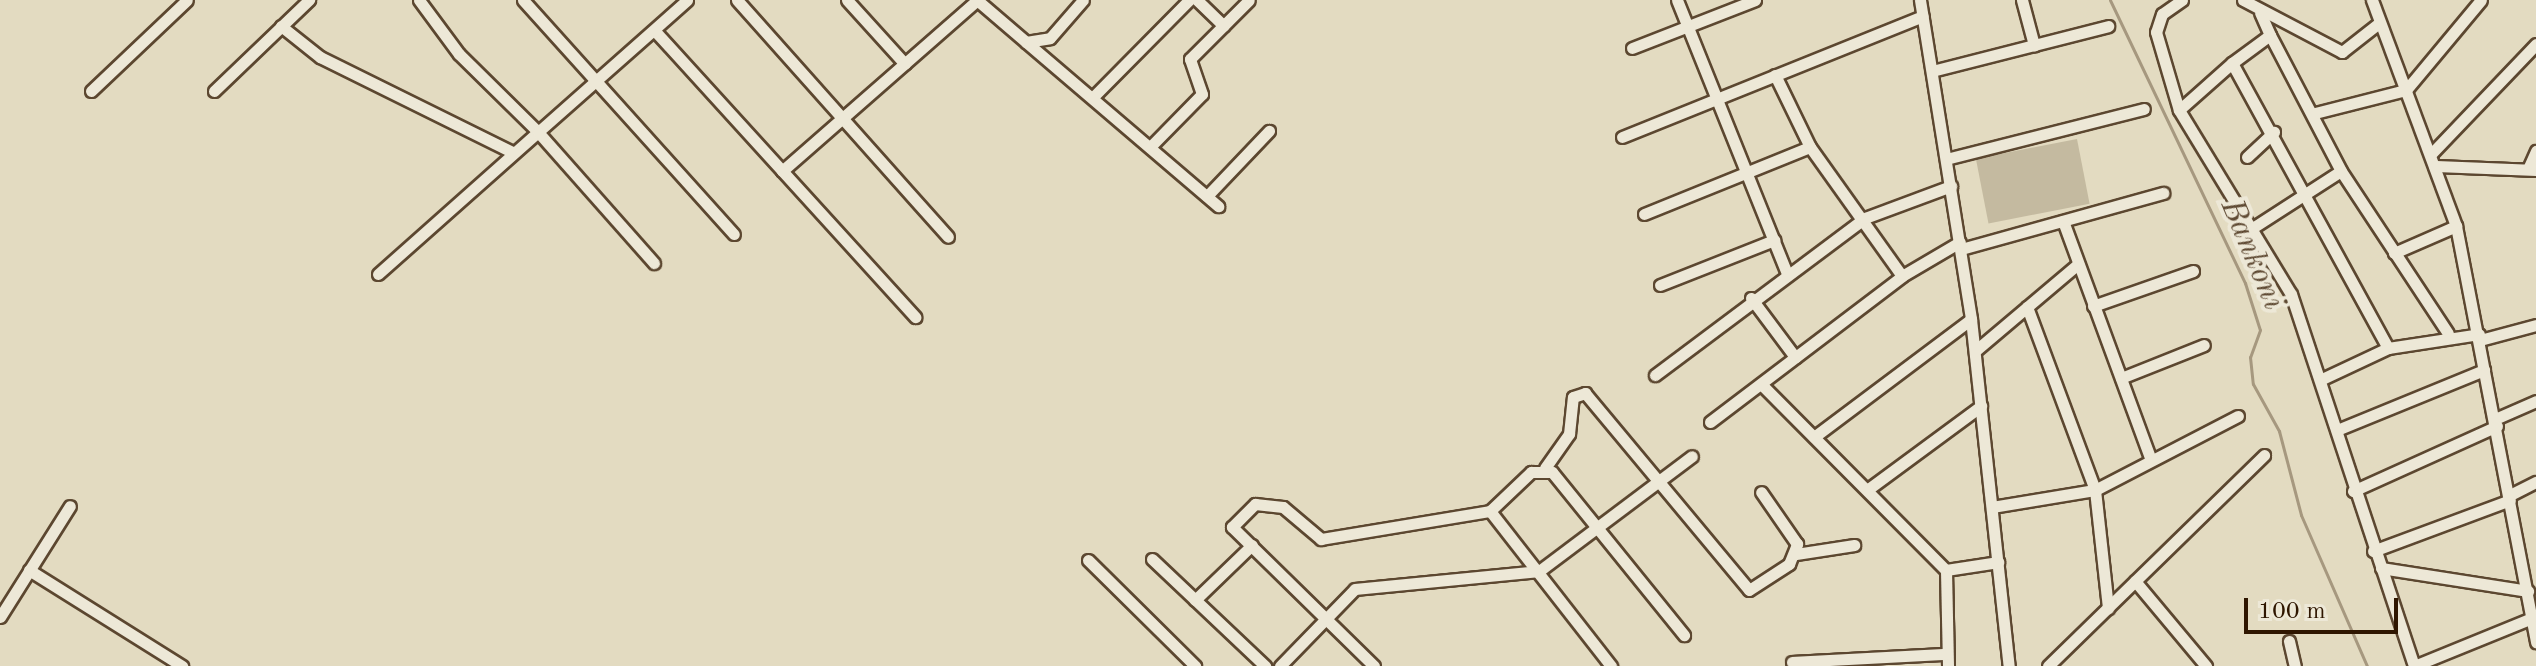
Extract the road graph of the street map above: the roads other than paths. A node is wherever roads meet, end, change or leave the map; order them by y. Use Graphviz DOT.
graph roads {
  1 [pos="187,0"];
  2 [pos="309,0"];
  3 [pos="419,0"];
  4 [pos="523,0"];
  5 [pos="687,0"];
  6 [pos="737,0"];
  7 [pos="847,0"];
  8 [pos="977,0"];
  9 [pos="1083,0"];
  10 [pos="1189,0"];
  11 [pos="1197,0"];
  12 [pos="1249,0"];
  13 [pos="1677,0"];
  14 [pos="1755,0"];
  15 [pos="1920,0"];
  16 [pos="2022,0"];
  17 [pos="2182,0"];
  18 [pos="2243,0"];
  19 [pos="2372,0"];
  20 [pos="2481,0"];
  21 [pos="2260,13"];
  22 [pos="1923,16"];
  23 [pos="2379,23"];
  24 [pos="281,26"];
  25 [pos="1224,26"];
  26 [pos="2108,26"];
  27 [pos="1688,27"];
  28 [pos="655,31"];
  29 [pos="2270,35"];
  30 [pos="1026,42"];
  31 [pos="2536,44"];
  32 [pos="2034,45"];
  33 [pos="1632,48"];
  34 [pos="2530,59"];
  35 [pos="2232,63"];
  36 [pos="905,64"];
  37 [pos="1932,71"];
  38 [pos="1775,75"];
  39 [pos="599,84"];
  40 [pos="2406,90"];
  41 [pos="91,91"];
  42 [pos="214,91"];
  43 [pos="1093,97"];
  44 [pos="1717,99"];
  45 [pos="2144,109"];
  46 [pos="2179,110"];
  47 [pos="2315,113"];
  48 [pos="843,119"];
  49 [pos="1269,131"];
  50 [pos="538,132"];
  51 [pos="2274,132"];
  52 [pos="1622,137"];
  53 [pos="1150,147"];
  54 [pos="1810,147"];
  55 [pos="2536,151"];
  56 [pos="514,153"];
  57 [pos="2431,154"];
  58 [pos="2247,157"];
  59 [pos="1946,159"];
  60 [pos="2436,166"];
  61 [pos="2532,169"];
  62 [pos="782,171"];
  63 [pos="2341,171"];
  64 [pos="1746,173"];
  65 [pos="1951,186"];
  66 [pos="2307,191"];
  67 [pos="2163,193"];
  68 [pos="1207,196"];
  69 [pos="1218,206"];
  70 [pos="1644,214"];
  71 [pos="1865,218"];
  72 [pos="2063,221"];
  73 [pos="2456,226"];
  74 [pos="2254,227"];
  75 [pos="734,234"];
  76 [pos="948,237"];
  77 [pos="1774,240"];
  78 [pos="1960,245"];
  79 [pos="2394,253"];
  80 [pos="654,263"];
  81 [pos="2078,264"];
  82 [pos="2193,271"];
  83 [pos="1787,273"];
  84 [pos="378,274"];
  85 [pos="1902,276"];
  86 [pos="1660,285"];
  87 [pos="1751,298"];
  88 [pos="2093,306"];
  89 [pos="2027,307"];
  90 [pos="915,317"];
  91 [pos="1971,319"];
  92 [pos="2536,325"];
  93 [pos="2448,333"];
  94 [pos="2480,337"];
  95 [pos="2204,345"];
  96 [pos="2388,348"];
  97 [pos="1975,351"];
  98 [pos="1795,357"];
  99 [pos="2484,370"];
  100 [pos="1655,375"];
  101 [pos="2121,378"];
  102 [pos="2322,379"];
  103 [pos="1761,384"];
  104 [pos="2536,401"];
  105 [pos="1981,406"];
  106 [pos="2238,416"];
  107 [pos="1710,422"];
  108 [pos="2496,423"];
  109 [pos="2337,430"];
  110 [pos="1814,437"];
  111 [pos="2264,455"];
  112 [pos="1692,456"];
  113 [pos="2150,457"];
  114 [pos="1545,468"];
  115 [pos="1658,482"];
  116 [pos="2536,482"];
  117 [pos="1867,490"];
  118 [pos="2095,490"];
  119 [pos="2353,491"];
  120 [pos="1761,492"];
  121 [pos="2510,497"];
  122 [pos="70,506"];
  123 [pos="1992,507"];
  124 [pos="1490,511"];
  125 [pos="1597,527"];
  126 [pos="1252,545"];
  127 [pos="1854,545"];
  128 [pos="2373,551"];
  129 [pos="1796,554"];
  130 [pos="1152,559"];
  131 [pos="1088,560"];
  132 [pos="1998,562"];
  133 [pos="2381,568"];
  134 [pos="29,570"];
  135 [pos="1946,570"];
  136 [pos="1539,571"];
  137 [pos="2135,581"];
  138 [pos="2528,591"];
  139 [pos="1195,600"];
  140 [pos="2108,608"];
  141 [pos="0,617"];
  142 [pos="1326,618"];
  143 [pos="2532,618"];
  144 [pos="1684,635"];
  145 [pos="2289,641"];
  146 [pos="2536,642"];
  147 [pos="1181,652"];
  148 [pos="1948,660"];
  149 [pos="1792,662"];
  150 [pos="182,666"];
  151 [pos="1174,666"];
  152 [pos="1195,666"];
  153 [pos="1265,666"];
  154 [pos="1280,666"];
  155 [pos="1374,666"];
  156 [pos="1611,666"];
  157 [pos="2009,666"];
  158 [pos="2048,666"];
  159 [pos="2206,666"];
  160 [pos="2295,666"];
  161 [pos="2414,666"];
  1 -- 41 [label="street"];
  2 -- 24 [label="street"];
  3 -- 50 [label="street"];
  4 -- 39 [label="street"];
  5 -- 28 [label="street"];
  6 -- 48 [label="street"];
  7 -- 36 [label="street"];
  8 -- 30 [label="street"];
  8 -- 36 [label="street"];
  9 -- 30 [label="street"];
  10 -- 43 [label="street"];
  11 -- 25 [label="street"];
  12 -- 25 [label="street"];
  13 -- 27 [label="street"];
  14 -- 27 [label="street"];
  15 -- 22 [label="street"];
  16 -- 32 [label="street"];
  17 -- 46 [label="street"];
  18 -- 21 [label="street"];
  19 -- 23 [label="street"];
  20 -- 40 [label="street"];
  21 -- 23 [label="street"];
  21 -- 29 [label="street"];
  22 -- 37 [label="street"];
  22 -- 38 [label="street"];
  23 -- 40 [label="street"];
  24 -- 42 [label="street"];
  24 -- 56 [label="street"];
  25 -- 53 [label="street"];
  26 -- 32 [label="street"];
  27 -- 33 [label="street"];
  27 -- 44 [label="street"];
  28 -- 39 [label="street"];
  28 -- 62 [label="street"];
  29 -- 35 [label="street"];
  29 -- 47 [label="street"];
  30 -- 43 [label="street"];
  31 -- 34 [label="street"];
  32 -- 37 [label="street"];
  34 -- 57 [label="street"];
  35 -- 46 [label="street"];
  35 -- 51 [label="street"];
  36 -- 48 [label="street"];
  37 -- 59 [label="street"];
  38 -- 44 [label="street"];
  38 -- 54 [label="street"];
  39 -- 50 [label="street"];
  39 -- 75 [label="street"];
  40 -- 47 [label="street"];
  40 -- 57 [label="street"];
  43 -- 53 [label="street"];
  44 -- 52 [label="street"];
  44 -- 64 [label="street"];
  45 -- 59 [label="street"];
  46 -- 74 [label="street"];
  47 -- 63 [label="street"];
  48 -- 62 [label="street"];
  48 -- 76 [label="street"];
  49 -- 68 [label="street"];
  50 -- 56 [label="street"];
  50 -- 80 [label="street"];
  51 -- 58 [label="street"];
  51 -- 66 [label="street"];
  53 -- 68 [label="street"];
  54 -- 64 [label="street"];
  54 -- 71 [label="street"];
  55 -- 61 [label="street"];
  56 -- 84 [label="street"];
  57 -- 60 [label="street"];
  59 -- 65 [label="street"];
  60 -- 61 [label="street"];
  60 -- 73 [label="street"];
  62 -- 90 [label="street"];
  63 -- 66 [label="street"];
  63 -- 79 [label="street"];
  64 -- 70 [label="street"];
  64 -- 77 [label="street"];
  65 -- 71 [label="street"];
  65 -- 78 [label="street"];
  66 -- 74 [label="street"];
  66 -- 96 [label="street"];
  67 -- 72 [label="street"];
  68 -- 69 [label="street"];
  71 -- 83 [label="street"];
  71 -- 85 [label="street"];
  72 -- 78 [label="street"];
  72 -- 81 [label="street"];
  73 -- 79 [label="street"];
  73 -- 94 [label="street"];
  74 -- 102 [label="street"];
  77 -- 83 [label="street"];
  77 -- 86 [label="street"];
  78 -- 85 [label="street"];
  78 -- 91 [label="street"];
  79 -- 93 [label="street"];
  81 -- 88 [label="street"];
  81 -- 89 [label="street"];
  82 -- 88 [label="street"];
  83 -- 87 [label="street"];
  85 -- 98 [label="street"];
  87 -- 98 [label="street"];
  87 -- 100 [label="street"];
  88 -- 101 [label="street"];
  89 -- 97 [label="street"];
  89 -- 118 [label="street"];
  91 -- 97 [label="street"];
  91 -- 110 [label="street"];
  92 -- 94 [label="street"];
  93 -- 94 [label="street"];
  93 -- 96 [label="street"];
  94 -- 99 [label="street"];
  95 -- 101 [label="street"];
  96 -- 102 [label="street"];
  97 -- 105 [label="street"];
  98 -- 103 [label="street"];
  99 -- 108 [label="street"];
  99 -- 109 [label="street"];
  101 -- 113 [label="street"];
  102 -- 109 [label="street"];
  103 -- 107 [label="street"];
  103 -- 110 [label="street"];
  104 -- 108 [label="street"];
  105 -- 117 [label="street"];
  105 -- 123 [label="street"];
  106 -- 113 [label="street"];
  108 -- 119 [label="street"];
  108 -- 121 [label="street"];
  109 -- 119 [label="street"];
  110 -- 117 [label="street"];
  111 -- 137 [label="street"];
  112 -- 115 [label="street"];
  113 -- 118 [label="street"];
  114 -- 115 [label="street"];
  114 -- 124 [label="street"];
  114 -- 125 [label="street"];
  115 -- 125 [label="street"];
  115 -- 129 [label="street"];
  116 -- 121 [label="street"];
  117 -- 135 [label="street"];
  118 -- 123 [label="street"];
  118 -- 140 [label="street"];
  119 -- 128 [label="street"];
  120 -- 129 [label="street"];
  121 -- 128 [label="street"];
  121 -- 138 [label="street"];
  122 -- 134 [label="street"];
  123 -- 132 [label="street"];
  124 -- 126 [label="street"];
  124 -- 136 [label="street"];
  125 -- 136 [label="street"];
  125 -- 144 [label="street"];
  126 -- 139 [label="street"];
  126 -- 142 [label="street"];
  127 -- 129 [label="street"];
  128 -- 133 [label="street"];
  130 -- 139 [label="street"];
  131 -- 147 [label="street"];
  132 -- 135 [label="street"];
  132 -- 157 [label="street"];
  133 -- 138 [label="street"];
  133 -- 161 [label="street"];
  134 -- 141 [label="street"];
  134 -- 150 [label="street"];
  135 -- 148 [label="street"];
  136 -- 142 [label="street"];
  136 -- 156 [label="street"];
  137 -- 140 [label="street"];
  137 -- 159 [label="street"];
  138 -- 143 [label="street"];
  139 -- 153 [label="street"];
  140 -- 158 [label="street"];
  142 -- 154 [label="street"];
  142 -- 155 [label="street"];
  143 -- 146 [label="street"];
  143 -- 161 [label="street"];
  145 -- 160 [label="street"];
  147 -- 151 [label="street"];
  147 -- 152 [label="street"];
  148 -- 149 [label="street"];
}
